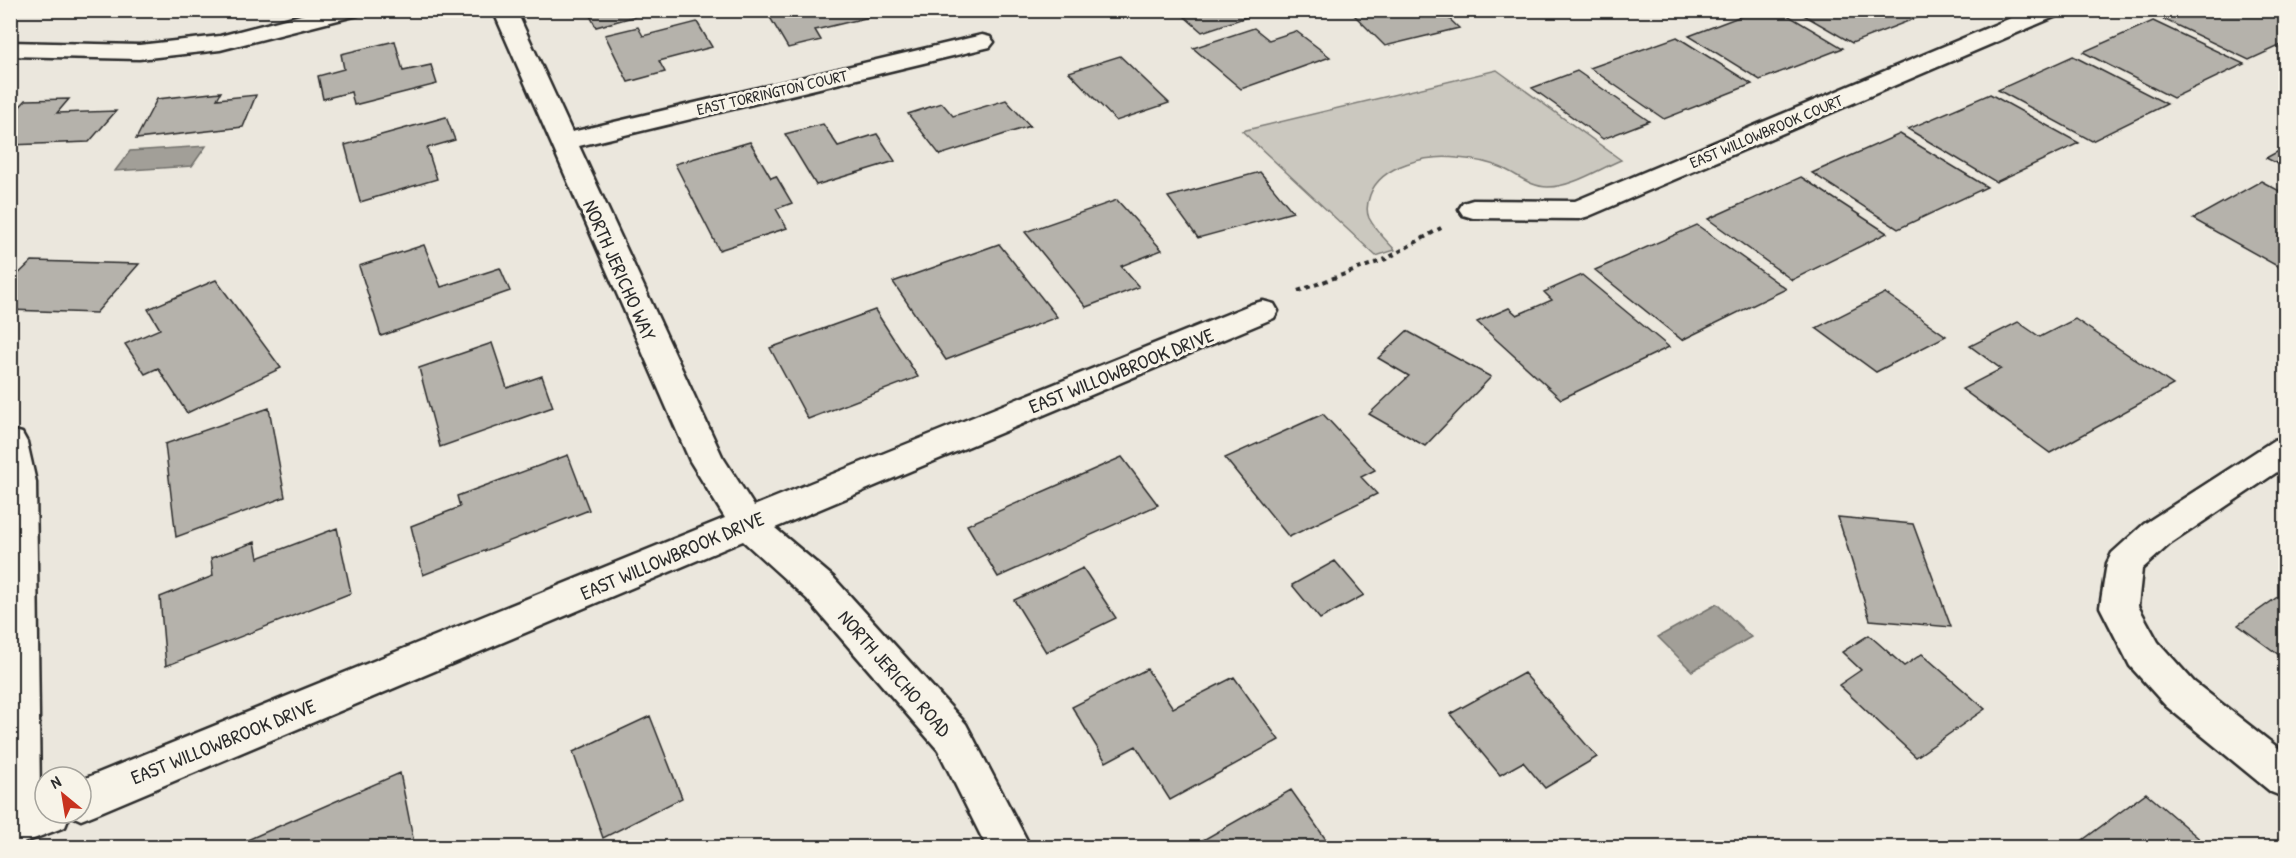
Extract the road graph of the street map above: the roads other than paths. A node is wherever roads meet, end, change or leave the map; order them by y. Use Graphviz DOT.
graph roads {
  1 [pos="350,10"];
  2 [pos="504,10"];
  3 [pos="2051,10"];
  4 [pos="982,42"];
  5 [pos="10,49"];
  6 [pos="563,142"];
  7 [pos="1473,209"];
  8 [pos="1263,311"];
  9 [pos="10,442"];
  10 [pos="2286,449"];
  11 [pos="747,524"];
  12 [pos="2286,778"];
  13 [pos="93,795"];
  14 [pos="26,823"];
  15 [pos="1010,848"];
  1 -- 5 [label="street"];
  2 -- 6 [label="street, NORTH JERICHO WAY"];
  3 -- 7 [label="street, EAST WILLOWBROOK COURT"];
  4 -- 6 [label="street, EAST TORRINGTON COURT"];
  6 -- 11 [label="street, NORTH JERICHO WAY"];
  8 -- 11 [label="street, EAST WILLOWBROOK DRIVE"];
  9 -- 14 [label="street"];
  10 -- 12 [label="street"];
  11 -- 13 [label="street, EAST WILLOWBROOK DRIVE"];
  11 -- 15 [label="street, NORTH JERICHO ROAD"];
}
